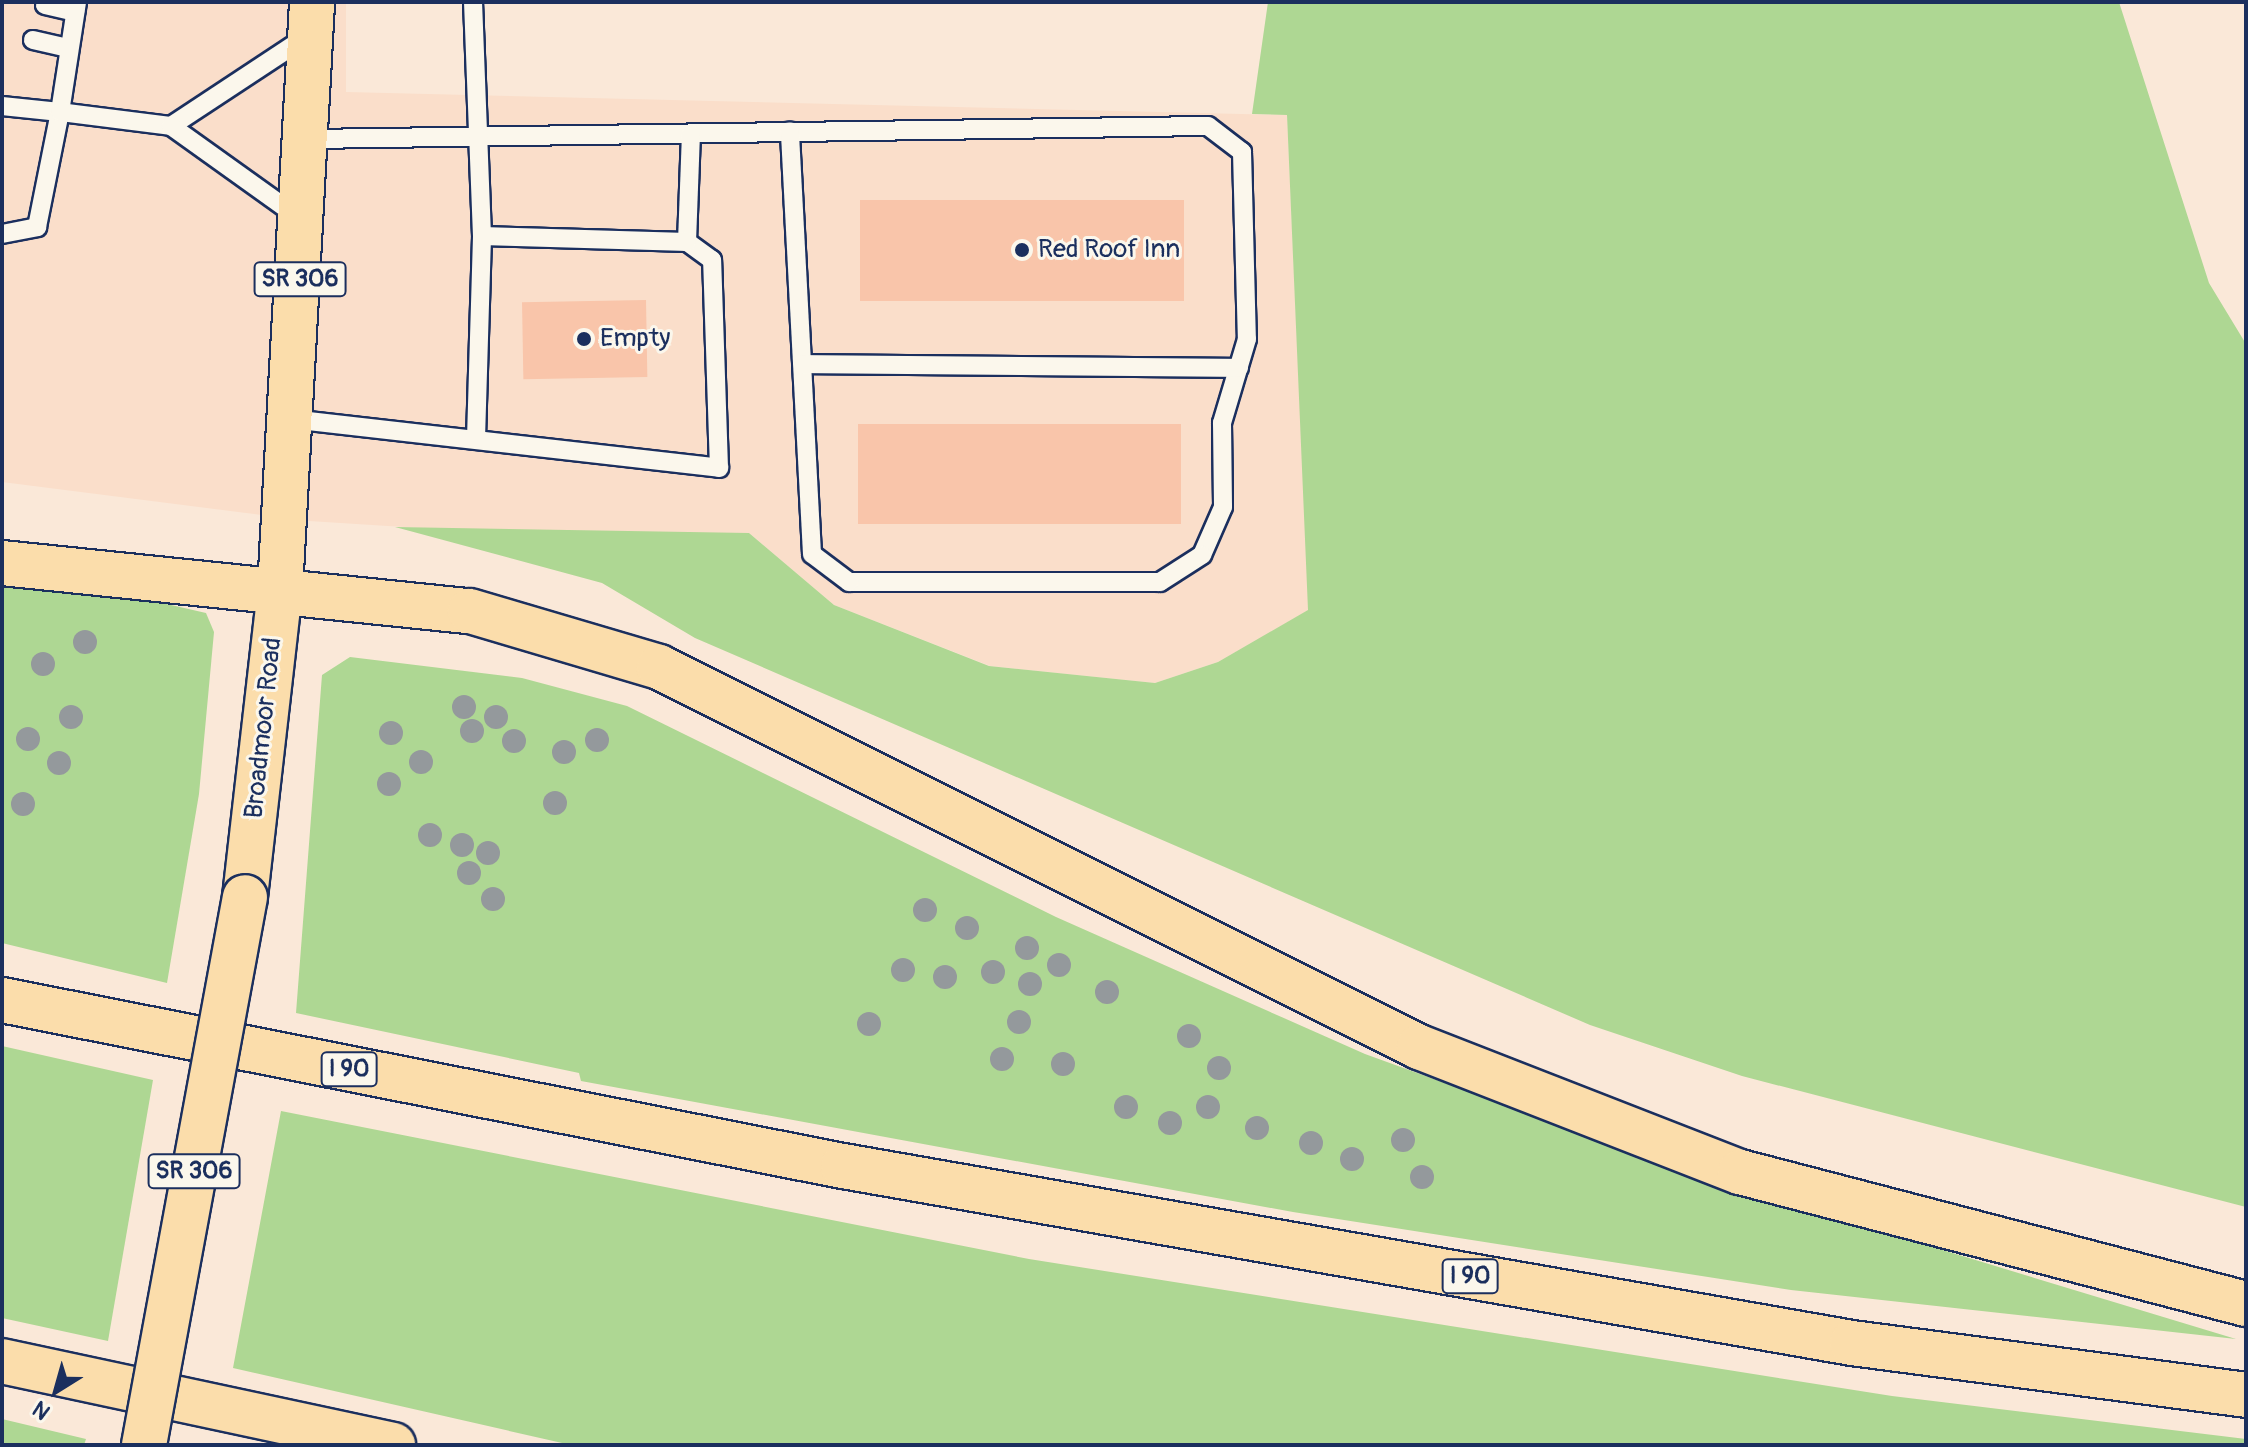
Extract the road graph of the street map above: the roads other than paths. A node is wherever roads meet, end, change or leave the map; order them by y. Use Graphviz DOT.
graph roads {
  1 [pos="473,2"];
  2 [pos="45,5"];
  3 [pos="76,7"];
  4 [pos="312,18"];
  5 [pos="33,40"];
  6 [pos="69,48"];
  7 [pos="2,106"];
  8 [pos="60,112"];
  9 [pos="171,126"];
  10 [pos="790,132"];
  11 [pos="691,134"];
  12 [pos="478,137"];
  13 [pos="309,139"];
  14 [pos="303,221"];
  15 [pos="2,234"];
  16 [pos="482,236"];
  17 [pos="687,242"];
  18 [pos="803,364"];
  19 [pos="1239,368"];
  20 [pos="291,419"];
  21 [pos="476,439"];
  22 [pos="2,563"];
  23 [pos="280,590"];
  24 [pos="2,1000"];
  25 [pos="2246,1304"];
  26 [pos="2,1361"];
  27 [pos="2246,1395"];
  28 [pos="144,1445"];
  29 [pos="393,1445"];
  1 -- 12 [label="lane"];
  2 -- 3 [label="lane"];
  3 -- 6 [label="lane"];
  4 -- 9 [label="lane"];
  4 -- 13 [label="main road, Broadmoor Road / SR 306"];
  5 -- 6 [label="lane"];
  6 -- 8 [label="lane"];
  7 -- 8 [label="lane"];
  8 -- 9 [label="lane"];
  8 -- 15 [label="lane"];
  9 -- 14 [label="lane"];
  10 -- 11 [label="lane"];
  10 -- 18 [label="lane"];
  10 -- 19 [label="lane"];
  11 -- 12 [label="lane"];
  11 -- 17 [label="lane"];
  12 -- 13 [label="lane"];
  12 -- 16 [label="lane"];
  13 -- 14 [label="main road, Broadmoor Road / SR 306"];
  14 -- 20 [label="main road, Broadmoor Road / SR 306"];
  16 -- 17 [label="lane"];
  16 -- 21 [label="lane"];
  17 -- 21 [label="lane"];
  18 -- 19 [label="lane"];
  18 -- 19 [label="lane"];
  20 -- 21 [label="lane"];
  20 -- 23 [label="main road, Broadmoor Road / SR 306"];
  22 -- 23 [label="main road"];
  23 -- 25 [label="main road"];
  23 -- 28 [label="main road, Broadmoor Road / SR 306, bridge"];
  24 -- 27 [label="main road, I 90"];
  26 -- 29 [label="main road"];
}
